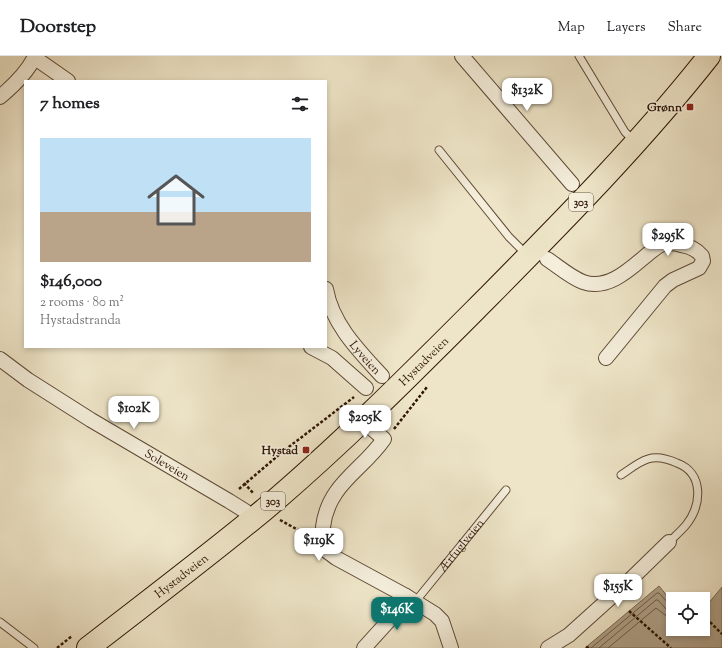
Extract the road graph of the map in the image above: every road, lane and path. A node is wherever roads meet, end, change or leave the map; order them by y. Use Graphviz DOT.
graph roads {
  1 [pos="579,56"];
  2 [pos="709,56"];
  3 [pos="35,57"];
  4 [pos="466,58"];
  5 [pos="67,80"];
  6 [pos="0,97"];
  7 [pos="635,142"];
  8 [pos="439,150"];
  9 [pos="572,184"];
  10 [pos="538,257"];
  11 [pos="327,294"];
  12 [pos="313,348"];
  13 [pos="606,358"];
  14 [pos="0,359"];
  15 [pos="382,376"];
  16 [pos="366,388"];
  17 [pos="363,421"];
  18 [pos="621,475"];
  19 [pos="506,490"];
  20 [pos="229,501"];
  21 [pos="259,513"];
  22 [pos="322,541"];
  23 [pos="668,542"];
  24 [pos="411,599"];
  25 [pos="629,611"];
  26 [pos="0,622"];
  27 [pos="710,622"];
  28 [pos="722,634"];
  29 [pos="34,648"];
  30 [pos="88,648"];
  31 [pos="364,648"];
  32 [pos="451,648"];
  33 [pos="548,648"];
  34 [pos="671,648"];
  1 -- 7 [label="lane"];
  2 -- 7 [label="main road, Hystadveien / 303"];
  3 -- 5 [label="street"];
  3 -- 6 [label="street"];
  4 -- 9 [label="street"];
  7 -- 10 [label="main road, Hystadveien / 303"];
  8 -- 10 [label="lane"];
  10 -- 13 [label="street"];
  10 -- 17 [label="main road, Hystadveien / 303"];
  11 -- 15 [label="street, Lyveien"];
  12 -- 16 [label="street"];
  14 -- 20 [label="street, Soleveien"];
  16 -- 20 [label="path, Lyveien"];
  17 -- 21 [label="main road, Hystadveien / 303"];
  17 -- 22 [label="street"];
  18 -- 23 [label="lane"];
  19 -- 24 [label="lane, Ærfuglveien"];
  20 -- 21 [label="street, Soleveien"];
  21 -- 22 [label="path"];
  21 -- 30 [label="main road, Hystadveien / 303"];
  22 -- 24 [label="street"];
  23 -- 33 [label="street"];
  24 -- 31 [label="street"];
  24 -- 32 [label="street"];
  25 -- 34 [label="path"];
  26 -- 29 [label="lane"];
  27 -- 28 [label="path"];
}
